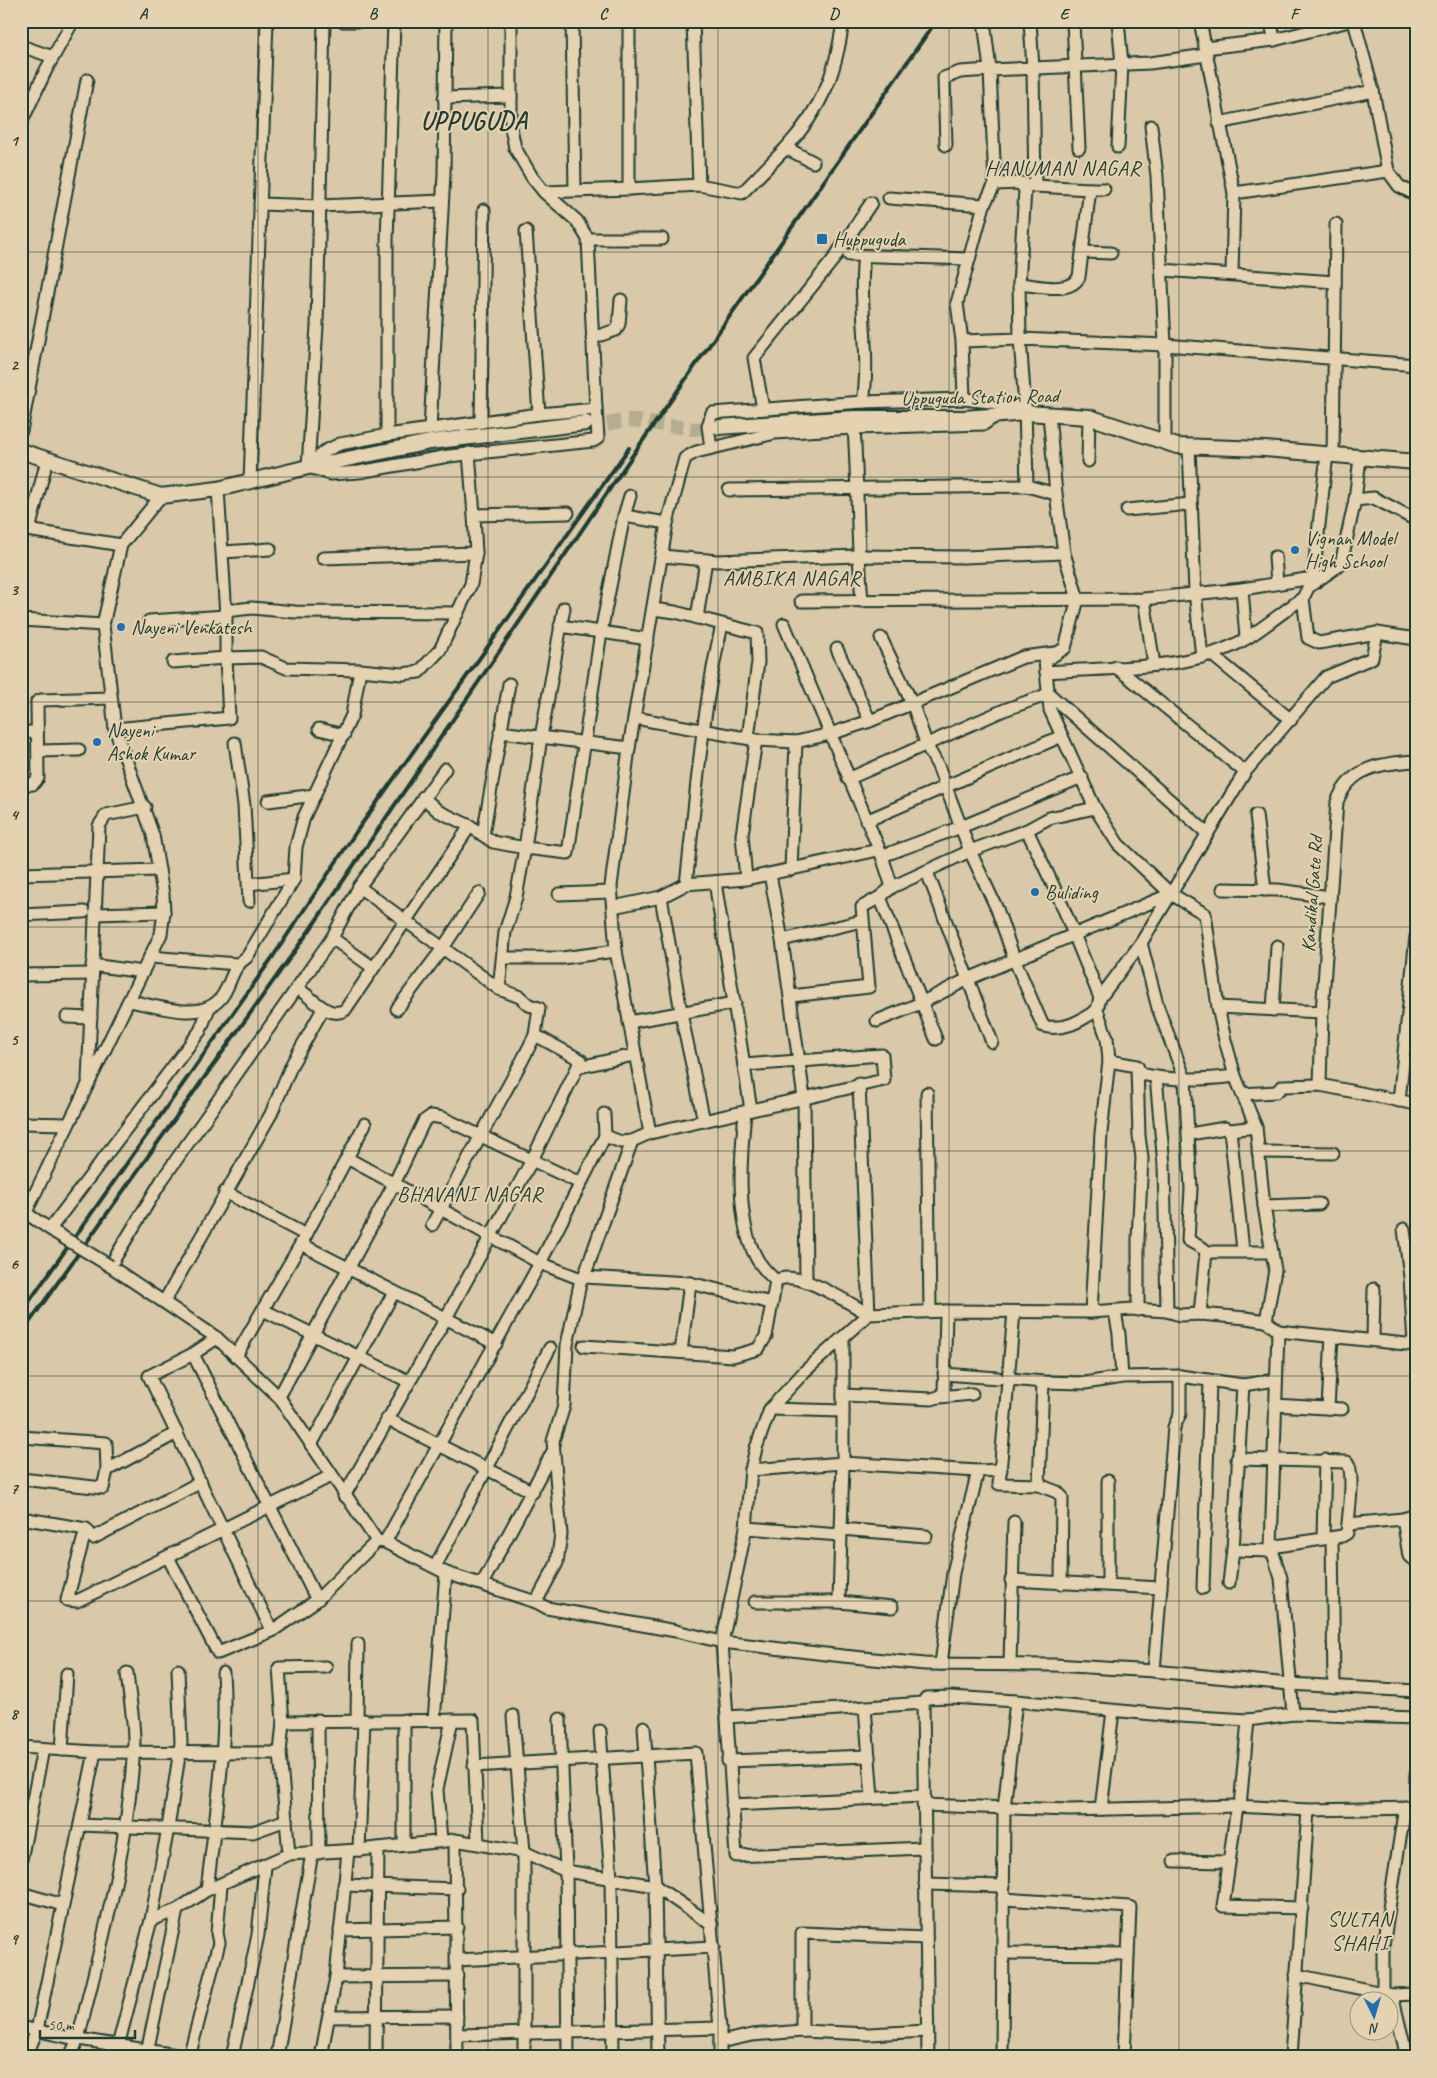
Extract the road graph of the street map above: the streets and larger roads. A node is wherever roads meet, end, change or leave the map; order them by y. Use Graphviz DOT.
graph roads {
  1 [pos="73,21"];
  2 [pos="267,21"];
  3 [pos="324,21"];
  4 [pos="343,21"];
  5 [pos="446,21"];
  6 [pos="511,21"];
  7 [pos="572,21"];
  8 [pos="629,21"];
  9 [pos="693,21"];
  10 [pos="843,21"];
  11 [pos="984,21"];
  12 [pos="1030,21"];
  13 [pos="1073,21"];
  14 [pos="1118,21"];
  15 [pos="1200,21"];
  16 [pos="1271,21"];
  17 [pos="1349,21"];
  18 [pos="1354,21"];
  19 [pos="394,22"];
  20 [pos="1274,40"];
  21 [pos="21,46"];
  22 [pos="1206,52"];
  23 [pos="53,57"];
  24 [pos="1122,64"];
  25 [pos="1075,67"];
  26 [pos="1033,69"];
  27 [pos="990,70"];
  28 [pos="87,80"];
  29 [pos="1373,91"];
  30 [pos="511,96"];
  31 [pos="444,98"];
  32 [pos="21,123"];
  33 [pos="1219,123"];
  34 [pos="1151,126"];
  35 [pos="946,145"];
  36 [pos="1118,147"];
  37 [pos="786,148"];
  38 [pos="1079,148"];
  39 [pos="813,162"];
  40 [pos="1388,171"];
  41 [pos="1020,182"];
  42 [pos="995,184"];
  43 [pos="699,185"];
  44 [pos="1035,186"];
  45 [pos="629,189"];
  46 [pos="1090,189"];
  47 [pos="1104,189"];
  48 [pos="575,190"];
  49 [pos="544,192"];
  50 [pos="1234,193"];
  51 [pos="1416,195"];
  52 [pos="889,198"];
  53 [pos="442,201"];
  54 [pos="388,203"];
  55 [pos="871,203"];
  56 [pos="260,204"];
  57 [pos="984,205"];
  58 [pos="320,206"];
  59 [pos="484,210"];
  60 [pos="1336,224"];
  61 [pos="526,231"];
  62 [pos="588,239"];
  63 [pos="662,239"];
  64 [pos="1083,252"];
  65 [pos="1111,253"];
  66 [pos="849,255"];
  67 [pos="864,256"];
  68 [pos="969,259"];
  69 [pos="1162,270"];
  70 [pos="1232,274"];
  71 [pos="1335,282"];
  72 [pos="1019,284"];
  73 [pos="621,300"];
  74 [pos="592,338"];
  75 [pos="1020,339"];
  76 [pos="962,341"];
  77 [pos="1165,345"];
  78 [pos="1335,360"];
  79 [pos="1416,365"];
  80 [pos="964,399"];
  81 [pos="863,402"];
  82 [pos="596,409"];
  83 [pos="763,409"];
  84 [pos="1026,410"];
  85 [pos="539,414"];
  86 [pos="1048,414"];
  87 [pos="997,415"];
  88 [pos="1089,417"];
  89 [pos="481,422"];
  90 [pos="586,423"];
  91 [pos="719,427"];
  92 [pos="854,428"];
  93 [pos="430,429"];
  94 [pos="21,431"];
  95 [pos="387,435"];
  96 [pos="1166,442"];
  97 [pos="1189,447"];
  98 [pos="711,448"];
  99 [pos="21,452"];
  100 [pos="469,453"];
  101 [pos="1330,455"];
  102 [pos="1360,458"];
  103 [pos="47,460"];
  104 [pos="1088,461"];
  105 [pos="1416,462"];
  106 [pos="308,467"];
  107 [pos="250,482"];
  108 [pos="1027,486"];
  109 [pos="858,488"];
  110 [pos="218,489"];
  111 [pos="729,490"];
  112 [pos="1056,494"];
  113 [pos="161,496"];
  114 [pos="630,496"];
  115 [pos="1355,500"];
  116 [pos="1191,504"];
  117 [pos="1127,510"];
  118 [pos="568,513"];
  119 [pos="474,515"];
  120 [pos="624,516"];
  121 [pos="1416,520"];
  122 [pos="667,523"];
  123 [pos="25,529"];
  124 [pos="121,545"];
  125 [pos="270,549"];
  126 [pos="223,552"];
  127 [pos="476,553"];
  128 [pos="1064,553"];
  129 [pos="662,556"];
  130 [pos="858,556"];
  131 [pos="1275,557"];
  132 [pos="323,558"];
  133 [pos="706,560"];
  134 [pos="1277,582"];
  135 [pos="1312,582"];
  136 [pos="1242,589"];
  137 [pos="1195,592"];
  138 [pos="1303,598"];
  139 [pos="1078,599"];
  140 [pos="1144,599"];
  141 [pos="801,601"];
  142 [pos="862,601"];
  143 [pos="564,608"];
  144 [pos="653,609"];
  145 [pos="458,613"];
  146 [pos="226,614"];
  147 [pos="696,618"];
  148 [pos="21,620"];
  149 [pos="149,621"];
  150 [pos="784,624"];
  151 [pos="103,625"];
  152 [pos="722,625"];
  153 [pos="560,626"];
  154 [pos="601,632"];
  155 [pos="1377,633"];
  156 [pos="882,638"];
  157 [pos="1246,638"];
  158 [pos="1416,639"];
  159 [pos="648,640"];
  160 [pos="837,649"];
  161 [pos="1060,653"];
  162 [pos="1207,655"];
  163 [pos="226,658"];
  164 [pos="173,662"];
  165 [pos="1154,665"];
  166 [pos="1116,667"];
  167 [pos="360,670"];
  168 [pos="1046,672"];
  169 [pos="509,684"];
  170 [pos="1049,694"];
  171 [pos="111,698"];
  172 [pos="913,705"];
  173 [pos="635,718"];
  174 [pos="1291,720"];
  175 [pos="870,721"];
  176 [pos="319,728"];
  177 [pos="115,729"];
  178 [pos="704,730"];
  179 [pos="21,732"];
  180 [pos="37,732"];
  181 [pos="500,732"];
  182 [pos="344,734"];
  183 [pos="830,734"];
  184 [pos="1062,736"];
  185 [pos="541,737"];
  186 [pos="752,739"];
  187 [pos="585,742"];
  188 [pos="796,742"];
  189 [pos="235,743"];
  190 [pos="927,746"];
  191 [pos="630,748"];
  192 [pos="79,750"];
  193 [pos="39,751"];
  194 [pos="1416,761"];
  195 [pos="445,769"];
  196 [pos="1245,772"];
  197 [pos="1082,777"];
  198 [pos="848,778"];
  199 [pos="21,785"];
  200 [pos="946,786"];
  201 [pos="315,795"];
  202 [pos="423,797"];
  203 [pos="268,801"];
  204 [pos="144,806"];
  205 [pos="1095,808"];
  206 [pos="1256,815"];
  207 [pos="866,821"];
  208 [pos="470,826"];
  209 [pos="961,827"];
  210 [pos="1027,830"];
  211 [pos="1207,833"];
  212 [pos="484,835"];
  213 [pos="525,848"];
  214 [pos="970,851"];
  215 [pos="880,853"];
  216 [pos="159,870"];
  217 [pos="791,870"];
  218 [pos="96,871"];
  219 [pos="927,872"];
  220 [pos="21,874"];
  221 [pos="770,874"];
  222 [pos="294,879"];
  223 [pos="746,879"];
  224 [pos="714,882"];
  225 [pos="249,884"];
  226 [pos="686,884"];
  227 [pos="359,887"];
  228 [pos="892,887"];
  229 [pos="1222,889"];
  230 [pos="1264,890"];
  231 [pos="611,892"];
  232 [pos="479,893"];
  233 [pos="559,894"];
  234 [pos="1171,894"];
  235 [pos="661,896"];
  236 [pos="1330,897"];
  237 [pos="880,898"];
  238 [pos="249,901"];
  239 [pos="612,907"];
  240 [pos="164,912"];
  241 [pos="90,913"];
  242 [pos="21,916"];
  243 [pos="406,919"];
  244 [pos="862,921"];
  245 [pos="1074,935"];
  246 [pos="1416,936"];
  247 [pos="332,938"];
  248 [pos="782,940"];
  249 [pos="1141,943"];
  250 [pos="1278,946"];
  251 [pos="443,948"];
  252 [pos="616,951"];
  253 [pos="150,957"];
  254 [pos="503,958"];
  255 [pos="1015,961"];
  256 [pos="236,964"];
  257 [pos="372,968"];
  258 [pos="92,970"];
  259 [pos="144,972"];
  260 [pos="21,975"];
  261 [pos="968,979"];
  262 [pos="298,988"];
  263 [pos="499,989"];
  264 [pos="791,996"];
  265 [pos="130,1001"];
  266 [pos="735,1003"];
  267 [pos="921,1003"];
  268 [pos="1099,1004"];
  269 [pos="1218,1007"];
  270 [pos="209,1008"];
  271 [pos="323,1008"];
  272 [pos="397,1009"];
  273 [pos="1273,1010"];
  274 [pos="1322,1012"];
  275 [pos="681,1013"];
  276 [pos="67,1017"];
  277 [pos="91,1018"];
  278 [pos="877,1021"];
  279 [pos="629,1022"];
  280 [pos="535,1035"];
  281 [pos="936,1039"];
  282 [pos="992,1042"];
  283 [pos="634,1055"];
  284 [pos="800,1060"];
  285 [pos="1109,1062"];
  286 [pos="744,1065"];
  287 [pos="579,1066"];
  288 [pos="1137,1066"];
  289 [pos="1235,1076"];
  290 [pos="1156,1077"];
  291 [pos="1185,1079"];
  292 [pos="88,1084"];
  293 [pos="859,1084"];
  294 [pos="1320,1085"];
  295 [pos="927,1093"];
  296 [pos="1242,1094"];
  297 [pos="804,1098"];
  298 [pos="1399,1101"];
  299 [pos="1416,1104"];
  300 [pos="748,1111"];
  301 [pos="604,1114"];
  302 [pos="704,1121"];
  303 [pos="21,1124"];
  304 [pos="68,1124"];
  305 [pos="365,1124"];
  306 [pos="1256,1126"];
  307 [pos="1230,1130"];
  308 [pos="650,1133"];
  309 [pos="1190,1134"];
  310 [pos="481,1135"];
  311 [pos="604,1136"];
  312 [pos="632,1142"];
  313 [pos="1258,1152"];
  314 [pos="1333,1153"];
  315 [pos="348,1158"];
  316 [pos="532,1160"];
  317 [pos="580,1183"];
  318 [pos="394,1184"];
  319 [pos="225,1192"];
  320 [pos="1319,1204"];
  321 [pos="1264,1206"];
  322 [pos="440,1209"];
  323 [pos="24,1211"];
  324 [pos="432,1225"];
  325 [pos="1404,1229"];
  326 [pos="53,1231"];
  327 [pos="490,1235"];
  328 [pos="303,1240"];
  329 [pos="1243,1250"];
  330 [pos="1206,1252"];
  331 [pos="1272,1252"];
  332 [pos="540,1263"];
  333 [pos="110,1266"];
  334 [pos="348,1268"];
  335 [pos="582,1278"];
  336 [pos="776,1281"];
  337 [pos="806,1281"];
  338 [pos="690,1283"];
  339 [pos="1374,1289"];
  340 [pos="394,1292"];
  341 [pos="164,1302"];
  342 [pos="771,1303"];
  343 [pos="263,1310"];
  344 [pos="1138,1310"];
  345 [pos="946,1311"];
  346 [pos="930,1312"];
  347 [pos="1014,1312"];
  348 [pos="1091,1312"];
  349 [pos="1114,1312"];
  350 [pos="1166,1312"];
  351 [pos="869,1314"];
  352 [pos="1200,1314"];
  353 [pos="446,1318"];
  354 [pos="1266,1321"];
  355 [pos="1278,1331"];
  356 [pos="313,1334"];
  357 [pos="1332,1336"];
  358 [pos="217,1338"];
  359 [pos="843,1338"];
  360 [pos="1373,1340"];
  361 [pos="496,1344"];
  362 [pos="1415,1345"];
  363 [pos="584,1346"];
  364 [pos="550,1348"];
  365 [pos="681,1352"];
  366 [pos="193,1354"];
  367 [pos="236,1356"];
  368 [pos="360,1357"];
  369 [pos="944,1374"];
  370 [pos="1180,1376"];
  371 [pos="1122,1377"];
  372 [pos="1004,1379"];
  373 [pos="1276,1380"];
  374 [pos="408,1381"];
  375 [pos="1043,1382"];
  376 [pos="1210,1382"];
  377 [pos="1243,1385"];
  378 [pos="972,1394"];
  379 [pos="843,1395"];
  380 [pos="279,1397"];
  381 [pos="940,1397"];
  382 [pos="1275,1405"];
  383 [pos="1328,1408"];
  384 [pos="770,1409"];
  385 [pos="1342,1409"];
  386 [pos="843,1411"];
  387 [pos="386,1419"];
  388 [pos="176,1432"];
  389 [pos="21,1437"];
  390 [pos="311,1445"];
  391 [pos="440,1446"];
  392 [pos="553,1451"];
  393 [pos="1274,1458"];
  394 [pos="1237,1459"];
  395 [pos="1326,1460"];
  396 [pos="843,1463"];
  397 [pos="107,1470"];
  398 [pos="486,1470"];
  399 [pos="752,1470"];
  400 [pos="1001,1470"];
  401 [pos="978,1471"];
  402 [pos="331,1476"];
  403 [pos="21,1479"];
  404 [pos="1108,1481"];
  405 [pos="201,1482"];
  406 [pos="1039,1485"];
  407 [pos="533,1492"];
  408 [pos="344,1496"];
  409 [pos="270,1506"];
  410 [pos="1416,1514"];
  411 [pos="21,1518"];
  412 [pos="1403,1519"];
  413 [pos="1014,1522"];
  414 [pos="1348,1524"];
  415 [pos="746,1528"];
  416 [pos="86,1529"];
  417 [pos="224,1529"];
  418 [pos="841,1532"];
  419 [pos="926,1536"];
  420 [pos="1328,1538"];
  421 [pos="381,1541"];
  422 [pos="1272,1549"];
  423 [pos="1233,1550"];
  424 [pos="168,1556"];
  425 [pos="1416,1562"];
  426 [pos="435,1567"];
  427 [pos="446,1573"];
  428 [pos="1011,1580"];
  429 [pos="1229,1583"];
  430 [pos="482,1584"];
  431 [pos="1060,1584"];
  432 [pos="1108,1584"];
  433 [pos="1162,1588"];
  434 [pos="1203,1588"];
  435 [pos="317,1600"];
  436 [pos="536,1602"];
  437 [pos="755,1602"];
  438 [pos="839,1602"];
  439 [pos="892,1607"];
  440 [pos="272,1631"];
  441 [pos="722,1642"];
  442 [pos="358,1644"];
  443 [pos="1010,1663"];
  444 [pos="941,1664"];
  445 [pos="326,1666"];
  446 [pos="178,1670"];
  447 [pos="1154,1671"];
  448 [pos="127,1673"];
  449 [pos="223,1673"];
  450 [pos="67,1674"];
  451 [pos="1289,1684"];
  452 [pos="1334,1687"];
  453 [pos="1416,1691"];
  454 [pos="1016,1701"];
  455 [pos="923,1703"];
  456 [pos="865,1708"];
  457 [pos="1113,1711"];
  458 [pos="1293,1714"];
  459 [pos="513,1716"];
  460 [pos="728,1717"];
  461 [pos="1416,1718"];
  462 [pos="560,1719"];
  463 [pos="318,1720"];
  464 [pos="361,1720"];
  465 [pos="404,1720"];
  466 [pos="434,1720"];
  467 [pos="452,1720"];
  468 [pos="1248,1720"];
  469 [pos="283,1722"];
  470 [pos="644,1727"];
  471 [pos="600,1731"];
  472 [pos="21,1747"];
  473 [pos="43,1748"];
  474 [pos="62,1750"];
  475 [pos="95,1752"];
  476 [pos="133,1752"];
  477 [pos="180,1752"];
  478 [pos="222,1752"];
  479 [pos="280,1753"];
  480 [pos="646,1756"];
  481 [pos="869,1756"];
  482 [pos="602,1759"];
  483 [pos="562,1761"];
  484 [pos="728,1761"];
  485 [pos="517,1764"];
  486 [pos="474,1766"];
  487 [pos="1416,1774"];
  488 [pos="872,1798"];
  489 [pos="924,1800"];
  490 [pos="732,1804"];
  491 [pos="1239,1806"];
  492 [pos="1412,1808"];
  493 [pos="1004,1809"];
  494 [pos="1101,1809"];
  495 [pos="1308,1810"];
  496 [pos="26,1814"];
  497 [pos="286,1820"];
  498 [pos="80,1825"];
  499 [pos="125,1828"];
  500 [pos="168,1828"];
  501 [pos="214,1831"];
  502 [pos="441,1840"];
  503 [pos="456,1840"];
  504 [pos="478,1843"];
  505 [pos="404,1844"];
  506 [pos="378,1848"];
  507 [pos="924,1848"];
  508 [pos="353,1851"];
  509 [pos="524,1852"];
  510 [pos="315,1853"];
  511 [pos="289,1854"];
  512 [pos="21,1860"];
  513 [pos="1174,1861"];
  514 [pos="1229,1862"];
  515 [pos="265,1866"];
  516 [pos="566,1871"];
  517 [pos="611,1877"];
  518 [pos="925,1884"];
  519 [pos="221,1885"];
  520 [pos="344,1885"];
  521 [pos="378,1886"];
  522 [pos="655,1886"];
  523 [pos="1004,1886"];
  524 [pos="457,1889"];
  525 [pos="207,1890"];
  526 [pos="21,1893"];
  527 [pos="1004,1899"];
  528 [pos="63,1905"];
  529 [pos="1302,1908"];
  530 [pos="177,1910"];
  531 [pos="151,1920"];
  532 [pos="712,1925"];
  533 [pos="457,1928"];
  534 [pos="377,1929"];
  535 [pos="340,1930"];
  536 [pos="926,1938"];
  537 [pos="714,1947"];
  538 [pos="654,1950"];
  539 [pos="611,1952"];
  540 [pos="1003,1952"];
  541 [pos="567,1954"];
  542 [pos="1128,1954"];
  543 [pos="524,1957"];
  544 [pos="457,1960"];
  545 [pos="1296,1975"];
  546 [pos="457,1976"];
  547 [pos="377,1977"];
  548 [pos="336,1978"];
  549 [pos="1369,1990"];
  550 [pos="1388,1990"];
  551 [pos="1400,1994"];
  552 [pos="1416,1994"];
  553 [pos="377,2016"];
  554 [pos="457,2016"];
  555 [pos="329,2017"];
  556 [pos="21,2027"];
  557 [pos="657,2028"];
  558 [pos="720,2028"];
  559 [pos="37,2030"];
  560 [pos="612,2030"];
  561 [pos="568,2031"];
  562 [pos="802,2031"];
  563 [pos="927,2031"];
  564 [pos="524,2032"];
  565 [pos="1400,2034"];
  566 [pos="457,2035"];
  567 [pos="78,2039"];
  568 [pos="720,2042"];
  569 [pos="120,2046"];
  570 [pos="147,2053"];
  571 [pos="26,2057"];
  572 [pos="70,2057"];
  573 [pos="115,2057"];
  574 [pos="189,2057"];
  575 [pos="232,2057"];
  576 [pos="277,2057"];
  577 [pos="321,2057"];
  578 [pos="376,2057"];
  579 [pos="457,2057"];
  580 [pos="524,2057"];
  581 [pos="568,2057"];
  582 [pos="613,2057"];
  583 [pos="658,2057"];
  584 [pos="720,2057"];
  585 [pos="928,2057"];
  586 [pos="1002,2057"];
  587 [pos="1124,2057"];
  588 [pos="1291,2057"];
  589 [pos="1407,2057"];
  1 -- 23 [label="street"];
  2 -- 56 [label="street"];
  3 -- 58 [label="street"];
  4 -- 19 [label="street"];
  5 -- 31 [label="street"];
  6 -- 30 [label="street"];
  7 -- 48 [label="street"];
  8 -- 45 [label="street"];
  9 -- 43 [label="street"];
  10 -- 37 [label="street"];
  11 -- 27 [label="street"];
  12 -- 26 [label="street"];
  13 -- 25 [label="street"];
  14 -- 24 [label="street"];
  15 -- 22 [label="street"];
  16 -- 20 [label="street"];
  17 -- 20 [label="street"];
  18 -- 29 [label="street"];
  19 -- 54 [label="street"];
  20 -- 22 [label="street"];
  21 -- 23 [label="street"];
  22 -- 24 [label="street"];
  22 -- 33 [label="street"];
  23 -- 32 [label="street"];
  24 -- 25 [label="street"];
  24 -- 36 [label="street"];
  25 -- 26 [label="street"];
  25 -- 38 [label="street"];
  26 -- 27 [label="street"];
  26 -- 44 [label="street"];
  27 -- 35 [label="street"];
  27 -- 42 [label="street"];
  28 -- 94 [label="street"];
  29 -- 33 [label="street"];
  29 -- 40 [label="street"];
  30 -- 31 [label="street"];
  30 -- 49 [label="street"];
  31 -- 53 [label="street"];
  33 -- 50 [label="street"];
  34 -- 69 [label="street"];
  37 -- 39 [label="street"];
  37 -- 43 [label="street"];
  40 -- 50 [label="street"];
  40 -- 51 [label="street"];
  41 -- 42 [label="street"];
  41 -- 44 [label="street"];
  41 -- 72 [label="street"];
  42 -- 57 [label="street"];
  43 -- 45 [label="street"];
  44 -- 46 [label="street"];
  45 -- 48 [label="street"];
  46 -- 47 [label="street"];
  46 -- 64 [label="street"];
  48 -- 49 [label="street"];
  49 -- 62 [label="street"];
  50 -- 70 [label="street"];
  52 -- 57 [label="street"];
  53 -- 54 [label="street"];
  53 -- 93 [label="street"];
  54 -- 58 [label="street"];
  54 -- 95 [label="street"];
  55 -- 83 [label="street"];
  56 -- 58 [label="street"];
  56 -- 107 [label="street"];
  57 -- 68 [label="street"];
  58 -- 106 [label="street"];
  59 -- 89 [label="street"];
  60 -- 71 [label="street"];
  61 -- 85 [label="street"];
  62 -- 63 [label="street"];
  62 -- 74 [label="street"];
  64 -- 65 [label="street"];
  64 -- 72 [label="street"];
  66 -- 67 [label="street"];
  67 -- 68 [label="street"];
  67 -- 81 [label="street"];
  68 -- 76 [label="street"];
  69 -- 70 [label="street"];
  69 -- 77 [label="street"];
  70 -- 71 [label="street"];
  71 -- 78 [label="street"];
  72 -- 75 [label="street"];
  73 -- 74 [label="street"];
  74 -- 82 [label="street"];
  75 -- 76 [label="street"];
  75 -- 77 [label="street"];
  75 -- 84 [label="street"];
  76 -- 80 [label="street"];
  77 -- 78 [label="street"];
  77 -- 96 [label="street"];
  78 -- 79 [label="street"];
  78 -- 101 [label="street"];
  80 -- 81 [label="street"];
  80 -- 84 [label="street"];
  81 -- 83 [label="street"];
  82 -- 85 [label="street"];
  82 -- 100 [label="street"];
  83 -- 98 [label="street"];
  84 -- 86 [label="street, Uppuguda Station Road"];
  84 -- 87 [label="street, Uppuguda Station Road"];
  84 -- 108 [label="street"];
  85 -- 89 [label="street"];
  86 -- 88 [label="street, Uppuguda Station Road"];
  86 -- 112 [label="street"];
  87 -- 91 [label="street, Uppuguda Station Road"];
  87 -- 92 [label="street"];
  88 -- 96 [label="street, Uppuguda Station Road"];
  88 -- 104 [label="street"];
  89 -- 93 [label="street"];
  90 -- 106 [label="street"];
  92 -- 98 [label="street"];
  92 -- 109 [label="street"];
  93 -- 95 [label="street"];
  95 -- 106 [label="street"];
  96 -- 97 [label="street, Uppuguda Station Road"];
  97 -- 101 [label="street, Uppuguda Station Road"];
  97 -- 116 [label="street"];
  98 -- 122 [label="street"];
  99 -- 103 [label="street"];
  100 -- 106 [label="street"];
  100 -- 119 [label="street"];
  101 -- 102 [label="street, Uppuguda Station Road"];
  101 -- 135 [label="street"];
  102 -- 105 [label="street, Uppuguda Station Road"];
  102 -- 115 [label="street"];
  103 -- 113 [label="street"];
  103 -- 123 [label="street"];
  106 -- 107 [label="street"];
  107 -- 110 [label="street"];
  108 -- 109 [label="street"];
  108 -- 112 [label="street"];
  109 -- 111 [label="street"];
  109 -- 130 [label="street"];
  110 -- 113 [label="street"];
  110 -- 126 [label="street"];
  112 -- 128 [label="street"];
  113 -- 124 [label="street"];
  114 -- 120 [label="street"];
  115 -- 121 [label="street"];
  115 -- 135 [label="street"];
  116 -- 117 [label="street"];
  116 -- 137 [label="street"];
  118 -- 119 [label="street"];
  119 -- 127 [label="street"];
  120 -- 122 [label="street"];
  120 -- 154 [label="street"];
  122 -- 129 [label="street"];
  123 -- 124 [label="street"];
  124 -- 151 [label="street"];
  125 -- 126 [label="street"];
  126 -- 146 [label="street"];
  127 -- 132 [label="street"];
  127 -- 145 [label="street"];
  128 -- 130 [label="street"];
  128 -- 139 [label="street"];
  129 -- 133 [label="street"];
  129 -- 144 [label="street"];
  130 -- 133 [label="street"];
  130 -- 142 [label="street"];
  131 -- 134 [label="street"];
  133 -- 147 [label="street"];
  134 -- 135 [label="street"];
  134 -- 136 [label="street"];
  135 -- 138 [label="street"];
  136 -- 137 [label="street"];
  136 -- 157 [label="street"];
  137 -- 140 [label="street"];
  137 -- 162 [label="street"];
  138 -- 155 [label="street"];
  138 -- 157 [label="street"];
  139 -- 140 [label="street"];
  139 -- 142 [label="street"];
  139 -- 161 [label="street"];
  140 -- 165 [label="street"];
  141 -- 142 [label="street"];
  143 -- 153 [label="street"];
  144 -- 147 [label="street"];
  144 -- 159 [label="street"];
  145 -- 146 [label="street"];
  145 -- 167 [label="street"];
  146 -- 149 [label="street"];
  146 -- 163 [label="street"];
  147 -- 152 [label="street"];
  148 -- 151 [label="street"];
  150 -- 183 [label="street"];
  151 -- 171 [label="street"];
  152 -- 178 [label="street"];
  152 -- 186 [label="street"];
  153 -- 154 [label="street"];
  153 -- 185 [label="street"];
  154 -- 159 [label="street"];
  154 -- 187 [label="street"];
  155 -- 158 [label="street"];
  155 -- 174 [label="street"];
  156 -- 172 [label="street"];
  157 -- 162 [label="street"];
  159 -- 173 [label="street"];
  160 -- 175 [label="street"];
  161 -- 168 [label="street"];
  161 -- 172 [label="street"];
  162 -- 165 [label="street"];
  162 -- 174 [label="street"];
  163 -- 164 [label="street"];
  163 -- 167 [label="street"];
  163 -- 177 [label="street"];
  165 -- 166 [label="street"];
  166 -- 168 [label="street"];
  166 -- 196 [label="street"];
  167 -- 182 [label="street"];
  168 -- 170 [label="street"];
  169 -- 181 [label="street"];
  170 -- 184 [label="street"];
  170 -- 190 [label="street"];
  170 -- 211 [label="street"];
  171 -- 177 [label="street"];
  171 -- 180 [label="street"];
  172 -- 175 [label="street"];
  172 -- 190 [label="street"];
  173 -- 178 [label="street"];
  173 -- 191 [label="street"];
  174 -- 196 [label="street"];
  175 -- 183 [label="street"];
  176 -- 182 [label="street"];
  177 -- 204 [label="street"];
  178 -- 186 [label="street"];
  178 -- 226 [label="street"];
  179 -- 180 [label="street"];
  180 -- 193 [label="street"];
  181 -- 185 [label="street"];
  181 -- 212 [label="street"];
  182 -- 201 [label="street"];
  183 -- 188 [label="street"];
  183 -- 198 [label="street"];
  184 -- 197 [label="street"];
  184 -- 200 [label="street"];
  185 -- 187 [label="street"];
  185 -- 213 [label="street"];
  186 -- 188 [label="street"];
  186 -- 223 [label="street"];
  187 -- 191 [label="street"];
  187 -- 213 [label="street"];
  188 -- 217 [label="street"];
  189 -- 225 [label="street"];
  190 -- 198 [label="street"];
  190 -- 200 [label="street"];
  191 -- 231 [label="street"];
  192 -- 193 [label="street"];
  193 -- 199 [label="street"];
  194 -- 236 [label="street, Kandikal Gate Rd"];
  195 -- 202 [label="street"];
  196 -- 211 [label="street"];
  197 -- 205 [label="street"];
  197 -- 209 [label="street"];
  198 -- 207 [label="street"];
  200 -- 207 [label="street"];
  200 -- 209 [label="street"];
  201 -- 203 [label="street"];
  201 -- 222 [label="street"];
  202 -- 208 [label="street"];
  202 -- 227 [label="street"];
  204 -- 216 [label="street"];
  204 -- 218 [label="street"];
  205 -- 210 [label="street"];
  205 -- 234 [label="street"];
  206 -- 230 [label="street"];
  207 -- 215 [label="street"];
  208 -- 212 [label="street"];
  208 -- 243 [label="street"];
  209 -- 214 [label="street"];
  209 -- 215 [label="street"];
  210 -- 214 [label="street"];
  210 -- 245 [label="street"];
  211 -- 234 [label="street"];
  212 -- 213 [label="street"];
  213 -- 254 [label="street"];
  214 -- 219 [label="street"];
  214 -- 255 [label="street"];
  215 -- 217 [label="street"];
  215 -- 228 [label="street"];
  216 -- 218 [label="street"];
  216 -- 240 [label="street"];
  217 -- 221 [label="street"];
  218 -- 220 [label="street"];
  218 -- 241 [label="street"];
  219 -- 228 [label="street"];
  219 -- 261 [label="street"];
  221 -- 223 [label="street"];
  221 -- 248 [label="street"];
  222 -- 225 [label="street"];
  222 -- 256 [label="street"];
  223 -- 224 [label="street"];
  224 -- 226 [label="street"];
  224 -- 266 [label="street"];
  225 -- 238 [label="street"];
  226 -- 235 [label="street"];
  227 -- 243 [label="street"];
  227 -- 247 [label="street"];
  228 -- 237 [label="street"];
  229 -- 230 [label="street"];
  230 -- 236 [label="street"];
  231 -- 233 [label="street"];
  231 -- 239 [label="street"];
  232 -- 251 [label="street"];
  234 -- 245 [label="street"];
  234 -- 249 [label="street"];
  234 -- 269 [label="street"];
  235 -- 239 [label="street"];
  235 -- 275 [label="street"];
  236 -- 274 [label="street, Kandikal Gate Rd"];
  237 -- 244 [label="street"];
  237 -- 267 [label="street"];
  239 -- 252 [label="street"];
  240 -- 241 [label="street"];
  240 -- 253 [label="street"];
  241 -- 242 [label="street"];
  241 -- 258 [label="street"];
  243 -- 251 [label="street"];
  243 -- 257 [label="street"];
  244 -- 248 [label="street"];
  244 -- 264 [label="street"];
  245 -- 255 [label="street"];
  245 -- 268 [label="street"];
  246 -- 298 [label="street"];
  247 -- 257 [label="street"];
  247 -- 262 [label="street"];
  248 -- 264 [label="street"];
  249 -- 268 [label="street"];
  249 -- 291 [label="street"];
  250 -- 273 [label="street"];
  251 -- 263 [label="street"];
  251 -- 272 [label="street"];
  252 -- 254 [label="street"];
  252 -- 279 [label="street"];
  253 -- 256 [label="street"];
  253 -- 259 [label="street"];
  254 -- 263 [label="street"];
  255 -- 261 [label="street"];
  255 -- 268 [label="street"];
  256 -- 270 [label="street"];
  257 -- 271 [label="street"];
  258 -- 259 [label="street"];
  258 -- 260 [label="street"];
  258 -- 277 [label="street"];
  259 -- 265 [label="street"];
  261 -- 267 [label="street"];
  261 -- 282 [label="street"];
  262 -- 271 [label="street"];
  262 -- 333 [label="street"];
  263 -- 280 [label="street"];
  264 -- 284 [label="street"];
  265 -- 270 [label="street"];
  265 -- 292 [label="street"];
  266 -- 275 [label="street"];
  266 -- 286 [label="street"];
  267 -- 278 [label="street"];
  267 -- 281 [label="street"];
  268 -- 285 [label="street"];
  269 -- 273 [label="street"];
  269 -- 289 [label="street"];
  270 -- 326 [label="street"];
  271 -- 319 [label="street"];
  273 -- 274 [label="street"];
  274 -- 294 [label="street, Kandikal Gate Rd"];
  275 -- 279 [label="street"];
  275 -- 302 [label="street"];
  276 -- 277 [label="street"];
  277 -- 292 [label="street"];
  279 -- 283 [label="street"];
  280 -- 287 [label="street"];
  280 -- 310 [label="street"];
  283 -- 287 [label="street"];
  283 -- 308 [label="street"];
  284 -- 286 [label="street"];
  284 -- 293 [label="street"];
  284 -- 297 [label="street"];
  285 -- 288 [label="street"];
  285 -- 348 [label="street"];
  286 -- 300 [label="street"];
  287 -- 316 [label="street"];
  288 -- 290 [label="street"];
  288 -- 344 [label="street"];
  289 -- 291 [label="street"];
  289 -- 296 [label="street"];
  290 -- 291 [label="street"];
  290 -- 350 [label="street"];
  291 -- 309 [label="street"];
  292 -- 304 [label="street"];
  293 -- 297 [label="street"];
  293 -- 351 [label="street"];
  294 -- 296 [label="street"];
  294 -- 298 [label="street"];
  295 -- 346 [label="street"];
  296 -- 306 [label="street"];
  297 -- 300 [label="street"];
  297 -- 337 [label="street"];
  298 -- 299 [label="street"];
  300 -- 302 [label="street"];
  300 -- 336 [label="street"];
  301 -- 311 [label="street"];
  302 -- 308 [label="street"];
  303 -- 304 [label="street"];
  304 -- 323 [label="street"];
  305 -- 315 [label="street"];
  306 -- 307 [label="street"];
  306 -- 313 [label="street"];
  307 -- 309 [label="street"];
  307 -- 329 [label="street"];
  308 -- 312 [label="street"];
  309 -- 330 [label="street"];
  310 -- 316 [label="street"];
  310 -- 318 [label="street"];
  310 -- 322 [label="street"];
  311 -- 312 [label="street"];
  311 -- 317 [label="street"];
  312 -- 335 [label="street"];
  313 -- 314 [label="street"];
  313 -- 321 [label="street"];
  315 -- 318 [label="street"];
  315 -- 328 [label="street"];
  316 -- 317 [label="street"];
  316 -- 327 [label="street"];
  317 -- 332 [label="street"];
  318 -- 322 [label="street"];
  318 -- 334 [label="street"];
  319 -- 328 [label="street"];
  319 -- 341 [label="street"];
  320 -- 321 [label="street"];
  321 -- 331 [label="street"];
  322 -- 324 [label="street"];
  322 -- 327 [label="street"];
  323 -- 326 [label="street"];
  325 -- 362 [label="street"];
  326 -- 333 [label="street, bridge"];
  327 -- 332 [label="street"];
  327 -- 353 [label="street"];
  328 -- 334 [label="street"];
  328 -- 343 [label="street"];
  329 -- 330 [label="street"];
  329 -- 331 [label="street"];
  330 -- 352 [label="street"];
  331 -- 354 [label="street"];
  332 -- 335 [label="street"];
  332 -- 361 [label="street"];
  333 -- 341 [label="street"];
  334 -- 340 [label="street"];
  334 -- 356 [label="street"];
  335 -- 338 [label="street"];
  335 -- 392 [label="street"];
  336 -- 337 [label="street"];
  336 -- 342 [label="street"];
  337 -- 351 [label="street"];
  338 -- 342 [label="street"];
  338 -- 365 [label="street"];
  339 -- 360 [label="street"];
  340 -- 353 [label="street"];
  340 -- 368 [label="street"];
  341 -- 358 [label="street"];
  342 -- 365 [label="street"];
  343 -- 356 [label="street"];
  343 -- 367 [label="street"];
  344 -- 349 [label="street"];
  344 -- 350 [label="street"];
  345 -- 346 [label="street"];
  345 -- 347 [label="street"];
  345 -- 369 [label="street"];
  346 -- 351 [label="street"];
  347 -- 348 [label="street"];
  347 -- 372 [label="street"];
  348 -- 349 [label="street"];
  349 -- 371 [label="street"];
  350 -- 352 [label="street"];
  351 -- 359 [label="street"];
  352 -- 354 [label="street"];
  353 -- 361 [label="street"];
  353 -- 374 [label="street"];
  354 -- 355 [label="street"];
  355 -- 357 [label="street"];
  355 -- 373 [label="street"];
  356 -- 368 [label="street"];
  356 -- 380 [label="street"];
  357 -- 360 [label="street"];
  357 -- 383 [label="street"];
  358 -- 366 [label="street"];
  358 -- 367 [label="street"];
  359 -- 379 [label="street"];
  359 -- 384 [label="street"];
  360 -- 362 [label="street"];
  361 -- 391 [label="street"];
  363 -- 365 [label="street"];
  364 -- 398 [label="street"];
  366 -- 388 [label="street"];
  366 -- 409 [label="street"];
  367 -- 380 [label="street"];
  368 -- 374 [label="street"];
  368 -- 390 [label="street"];
  369 -- 372 [label="street"];
  369 -- 381 [label="street"];
  370 -- 371 [label="street"];
  370 -- 376 [label="street"];
  370 -- 433 [label="street"];
  371 -- 375 [label="street"];
  372 -- 375 [label="street"];
  372 -- 400 [label="street"];
  373 -- 377 [label="street"];
  373 -- 382 [label="street"];
  374 -- 387 [label="street"];
  375 -- 406 [label="street"];
  376 -- 377 [label="street"];
  376 -- 434 [label="street"];
  377 -- 394 [label="street"];
  378 -- 381 [label="street"];
  379 -- 381 [label="street"];
  379 -- 386 [label="street"];
  380 -- 390 [label="street"];
  382 -- 383 [label="street"];
  382 -- 393 [label="street"];
  383 -- 385 [label="street"];
  384 -- 386 [label="street"];
  384 -- 399 [label="street"];
  386 -- 396 [label="street"];
  387 -- 391 [label="street"];
  387 -- 408 [label="street"];
  388 -- 397 [label="street"];
  388 -- 405 [label="street"];
  389 -- 397 [label="street"];
  390 -- 402 [label="street"];
  391 -- 398 [label="street"];
  391 -- 421 [label="street"];
  392 -- 407 [label="street"];
  392 -- 436 [label="street"];
  393 -- 394 [label="street"];
  393 -- 395 [label="street"];
  393 -- 422 [label="street"];
  394 -- 423 [label="street"];
  395 -- 414 [label="street"];
  395 -- 420 [label="street"];
  396 -- 399 [label="street"];
  396 -- 401 [label="street"];
  396 -- 418 [label="street"];
  397 -- 403 [label="street"];
  398 -- 407 [label="street"];
  398 -- 426 [label="street"];
  399 -- 415 [label="street"];
  400 -- 401 [label="street"];
  400 -- 406 [label="street"];
  401 -- 444 [label="street"];
  402 -- 408 [label="street"];
  402 -- 409 [label="street"];
  404 -- 432 [label="street"];
  405 -- 416 [label="street"];
  405 -- 417 [label="street"];
  406 -- 431 [label="street"];
  407 -- 430 [label="street"];
  408 -- 421 [label="street"];
  409 -- 417 [label="street"];
  409 -- 435 [label="street"];
  410 -- 412 [label="street"];
  411 -- 416 [label="street"];
  412 -- 414 [label="street"];
  412 -- 425 [label="street"];
  413 -- 428 [label="street"];
  414 -- 420 [label="street"];
  415 -- 418 [label="street"];
  415 -- 441 [label="street"];
  416 -- 424 [label="street"];
  417 -- 424 [label="street"];
  417 -- 440 [label="street"];
  418 -- 419 [label="street"];
  418 -- 438 [label="street"];
  420 -- 422 [label="street"];
  420 -- 452 [label="street"];
  421 -- 426 [label="street"];
  421 -- 435 [label="street"];
  422 -- 423 [label="street"];
  422 -- 451 [label="street"];
  423 -- 429 [label="street"];
  424 -- 440 [label="street"];
  426 -- 427 [label="street"];
  427 -- 430 [label="street"];
  427 -- 466 [label="street"];
  428 -- 431 [label="street"];
  428 -- 443 [label="street"];
  430 -- 436 [label="street"];
  431 -- 432 [label="street"];
  432 -- 433 [label="street"];
  433 -- 447 [label="street"];
  435 -- 440 [label="street"];
  436 -- 441 [label="street"];
  437 -- 438 [label="street"];
  438 -- 439 [label="street"];
  441 -- 444 [label="street"];
  441 -- 460 [label="street"];
  442 -- 464 [label="street"];
  443 -- 444 [label="street"];
  443 -- 447 [label="street"];
  445 -- 469 [label="street"];
  446 -- 477 [label="street"];
  447 -- 451 [label="street"];
  448 -- 476 [label="street"];
  449 -- 478 [label="street"];
  450 -- 474 [label="street"];
  451 -- 452 [label="street"];
  451 -- 458 [label="street"];
  452 -- 453 [label="street"];
  454 -- 455 [label="street"];
  454 -- 457 [label="street"];
  454 -- 493 [label="street"];
  455 -- 456 [label="street"];
  455 -- 489 [label="street"];
  456 -- 460 [label="street"];
  456 -- 481 [label="street"];
  457 -- 468 [label="street"];
  457 -- 494 [label="street"];
  458 -- 461 [label="street"];
  458 -- 468 [label="street"];
  459 -- 485 [label="street"];
  460 -- 484 [label="street"];
  462 -- 483 [label="street"];
  463 -- 464 [label="street"];
  463 -- 469 [label="street"];
  463 -- 510 [label="street"];
  464 -- 465 [label="street"];
  464 -- 508 [label="street"];
  465 -- 466 [label="street"];
  465 -- 505 [label="street"];
  466 -- 467 [label="street"];
  467 -- 486 [label="street"];
  467 -- 502 [label="street"];
  468 -- 491 [label="street"];
  469 -- 479 [label="street"];
  470 -- 480 [label="street"];
  471 -- 482 [label="street"];
  472 -- 473 [label="street"];
  473 -- 474 [label="street"];
  473 -- 496 [label="street"];
  474 -- 475 [label="street"];
  475 -- 476 [label="street"];
  475 -- 498 [label="street"];
  476 -- 477 [label="street"];
  476 -- 499 [label="street"];
  477 -- 478 [label="street"];
  477 -- 500 [label="street"];
  478 -- 479 [label="street"];
  478 -- 501 [label="street"];
  479 -- 497 [label="street"];
  480 -- 482 [label="street"];
  480 -- 522 [label="street"];
  480 -- 532 [label="street"];
  481 -- 484 [label="street"];
  481 -- 488 [label="street"];
  482 -- 483 [label="street"];
  482 -- 517 [label="street"];
  483 -- 485 [label="street"];
  483 -- 516 [label="street"];
  484 -- 490 [label="street"];
  485 -- 486 [label="street"];
  485 -- 509 [label="street"];
  486 -- 504 [label="street"];
  487 -- 492 [label="street"];
  488 -- 489 [label="street"];
  488 -- 490 [label="street"];
  489 -- 493 [label="street"];
  489 -- 507 [label="street"];
  490 -- 507 [label="street"];
  491 -- 494 [label="street"];
  491 -- 495 [label="street"];
  491 -- 514 [label="street"];
  492 -- 495 [label="street"];
  492 -- 550 [label="street"];
  493 -- 494 [label="street"];
  493 -- 523 [label="street"];
  495 -- 529 [label="street"];
  496 -- 512 [label="street"];
  497 -- 501 [label="street"];
  497 -- 511 [label="street"];
  498 -- 499 [label="street"];
  498 -- 528 [label="street"];
  499 -- 500 [label="street"];
  499 -- 567 [label="street"];
  500 -- 501 [label="street"];
  500 -- 531 [label="street"];
  501 -- 525 [label="street"];
  502 -- 503 [label="street"];
  502 -- 505 [label="street"];
  503 -- 504 [label="street"];
  503 -- 524 [label="street"];
  504 -- 509 [label="street"];
  505 -- 506 [label="street"];
  506 -- 508 [label="street"];
  506 -- 521 [label="street"];
  507 -- 518 [label="street"];
  508 -- 510 [label="street"];
  508 -- 520 [label="street"];
  509 -- 516 [label="street"];
  509 -- 543 [label="street"];
  510 -- 511 [label="street"];
  510 -- 576 [label="street"];
  511 -- 515 [label="street"];
  513 -- 514 [label="street"];
  514 -- 529 [label="street"];
  515 -- 519 [label="street"];
  515 -- 575 [label="street"];
  516 -- 517 [label="street"];
  516 -- 541 [label="street"];
  517 -- 522 [label="street"];
  517 -- 539 [label="street"];
  518 -- 523 [label="street"];
  518 -- 536 [label="street"];
  519 -- 525 [label="street"];
  519 -- 574 [label="street"];
  520 -- 521 [label="street"];
  520 -- 535 [label="street"];
  521 -- 524 [label="street"];
  521 -- 534 [label="street"];
  522 -- 532 [label="street"];
  522 -- 538 [label="street"];
  523 -- 527 [label="street"];
  524 -- 533 [label="street"];
  525 -- 530 [label="street"];
  526 -- 528 [label="street"];
  527 -- 540 [label="street"];
  527 -- 542 [label="street"];
  528 -- 559 [label="street"];
  529 -- 545 [label="street"];
  530 -- 531 [label="street"];
  530 -- 570 [label="street"];
  531 -- 569 [label="street"];
  532 -- 537 [label="street"];
  533 -- 534 [label="street"];
  533 -- 544 [label="street"];
  534 -- 535 [label="street"];
  534 -- 547 [label="street"];
  535 -- 548 [label="street"];
  536 -- 562 [label="street"];
  536 -- 563 [label="street"];
  537 -- 538 [label="street"];
  537 -- 558 [label="street"];
  538 -- 539 [label="street"];
  538 -- 557 [label="street"];
  539 -- 541 [label="street"];
  539 -- 560 [label="street"];
  540 -- 542 [label="street"];
  540 -- 586 [label="street"];
  541 -- 543 [label="street"];
  541 -- 561 [label="street"];
  542 -- 587 [label="street"];
  543 -- 544 [label="street"];
  543 -- 564 [label="street"];
  544 -- 546 [label="street"];
  545 -- 549 [label="street"];
  545 -- 588 [label="street"];
  546 -- 547 [label="street"];
  546 -- 554 [label="street"];
  547 -- 548 [label="street"];
  547 -- 553 [label="street"];
  548 -- 555 [label="street"];
  551 -- 552 [label="street"];
  553 -- 554 [label="street"];
  553 -- 555 [label="street"];
  553 -- 578 [label="street"];
  554 -- 566 [label="street"];
  555 -- 577 [label="street"];
  556 -- 559 [label="street"];
  557 -- 558 [label="street"];
  557 -- 560 [label="street"];
  557 -- 583 [label="street"];
  558 -- 568 [label="street"];
  559 -- 567 [label="street"];
  559 -- 571 [label="street"];
  560 -- 561 [label="street"];
  560 -- 582 [label="street"];
  561 -- 564 [label="street"];
  561 -- 581 [label="street"];
  562 -- 563 [label="street"];
  562 -- 568 [label="street"];
  563 -- 585 [label="street"];
  564 -- 566 [label="street"];
  564 -- 580 [label="street"];
  565 -- 589 [label="street"];
  566 -- 579 [label="street"];
  567 -- 569 [label="street"];
  567 -- 572 [label="street"];
  568 -- 584 [label="street"];
  569 -- 570 [label="street"];
  569 -- 573 [label="street"];
  570 -- 574 [label="street"];
}
